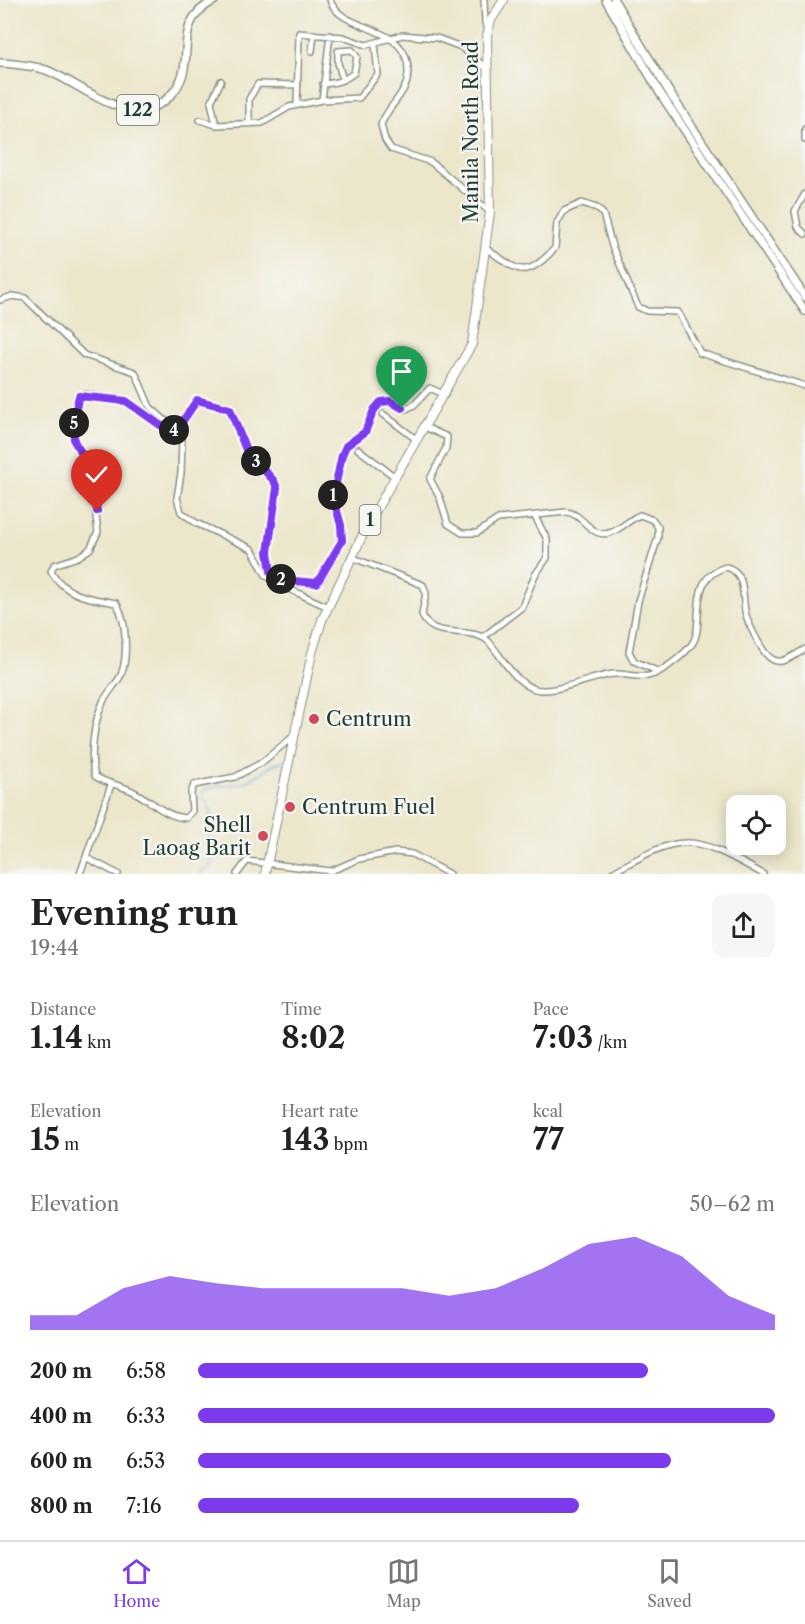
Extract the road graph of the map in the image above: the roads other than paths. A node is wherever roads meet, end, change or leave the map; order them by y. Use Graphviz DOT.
graph roads {
  1 [pos="215,0"];
  2 [pos="330,0"];
  3 [pos="484,0"];
  4 [pos="504,0"];
  5 [pos="606,0"];
  6 [pos="614,0"];
  7 [pos="488,28"];
  8 [pos="314,34"];
  9 [pos="330,35"];
  10 [pos="390,38"];
  11 [pos="375,44"];
  12 [pos="312,51"];
  13 [pos="0,63"];
  14 [pos="487,69"];
  15 [pos="343,80"];
  16 [pos="221,81"];
  17 [pos="298,84"];
  18 [pos="323,84"];
  19 [pos="322,100"];
  20 [pos="297,105"];
  21 [pos="200,120"];
  22 [pos="249,124"];
  23 [pos="216,125"];
  24 [pos="805,129"];
  25 [pos="805,140"];
  26 [pos="805,194"];
  27 [pos="490,212"];
  28 [pos="805,234"];
  29 [pos="485,248"];
  30 [pos="805,297"];
  31 [pos="0,300"];
  32 [pos="805,311"];
  33 [pos="805,386"];
  34 [pos="444,395"];
  35 [pos="383,414"];
  36 [pos="424,427"];
  37 [pos="176,430"];
  38 [pos="417,440"];
  39 [pos="358,449"];
  40 [pos="395,477"];
  41 [pos="535,517"];
  42 [pos="351,557"];
  43 [pos="328,607"];
  44 [pos="483,637"];
  45 [pos="805,649"];
  46 [pos="659,671"];
  47 [pos="295,735"];
  48 [pos="111,785"];
  49 [pos="87,858"];
  50 [pos="269,862"];
  51 [pos="80,874"];
  52 [pos="118,874"];
  53 [pos="237,874"];
  54 [pos="266,874"];
  55 [pos="449,874"];
  56 [pos="610,874"];
  57 [pos="763,874"];
  1 -- 13 [label="main road, 122"];
  2 -- 10 [label="street"];
  3 -- 7 [label="street"];
  4 -- 7 [label="highway, Manila North Road / 1"];
  5 -- 32 [label="main road"];
  6 -- 30 [label="main road"];
  7 -- 14 [label="highway, Manila North Road / 1"];
  8 -- 9 [label="street"];
  8 -- 12 [label="street"];
  8 -- 17 [label="street"];
  9 -- 11 [label="street"];
  9 -- 18 [label="street"];
  10 -- 11 [label="street"];
  10 -- 14 [label="street"];
  10 -- 27 [label="street"];
  11 -- 19 [label="street"];
  14 -- 27 [label="highway, Manila North Road / 1"];
  15 -- 15 [label="street"];
  15 -- 18 [label="street"];
  16 -- 23 [label="street"];
  17 -- 20 [label="street"];
  17 -- 22 [label="street"];
  18 -- 19 [label="street"];
  19 -- 20 [label="street"];
  20 -- 22 [label="street"];
  21 -- 23 [label="street"];
  22 -- 23 [label="street"];
  24 -- 25 [label="street"];
  26 -- 28 [label="street"];
  27 -- 29 [label="highway, Manila North Road / 1"];
  29 -- 33 [label="street"];
  29 -- 34 [label="highway, Manila North Road / 1"];
  31 -- 37 [label="street"];
  34 -- 36 [label="highway, 1"];
  34 -- 37 [label="street"];
  35 -- 38 [label="street"];
  36 -- 38 [label="highway, 1"];
  36 -- 41 [label="street"];
  37 -- 43 [label="street"];
  37 -- 48 [label="street"];
  38 -- 40 [label="highway, 1"];
  39 -- 40 [label="street"];
  40 -- 42 [label="highway, 1"];
  41 -- 44 [label="street"];
  41 -- 46 [label="street"];
  42 -- 43 [label="highway, 1"];
  42 -- 44 [label="street"];
  43 -- 47 [label="highway, 1"];
  44 -- 46 [label="street"];
  45 -- 46 [label="street"];
  47 -- 48 [label="street"];
  47 -- 50 [label="highway, 1"];
  48 -- 49 [label="street"];
  49 -- 51 [label="street"];
  49 -- 52 [label="street"];
  50 -- 53 [label="street"];
  50 -- 54 [label="highway, 1"];
  50 -- 55 [label="street"];
  56 -- 57 [label="street"];
}
